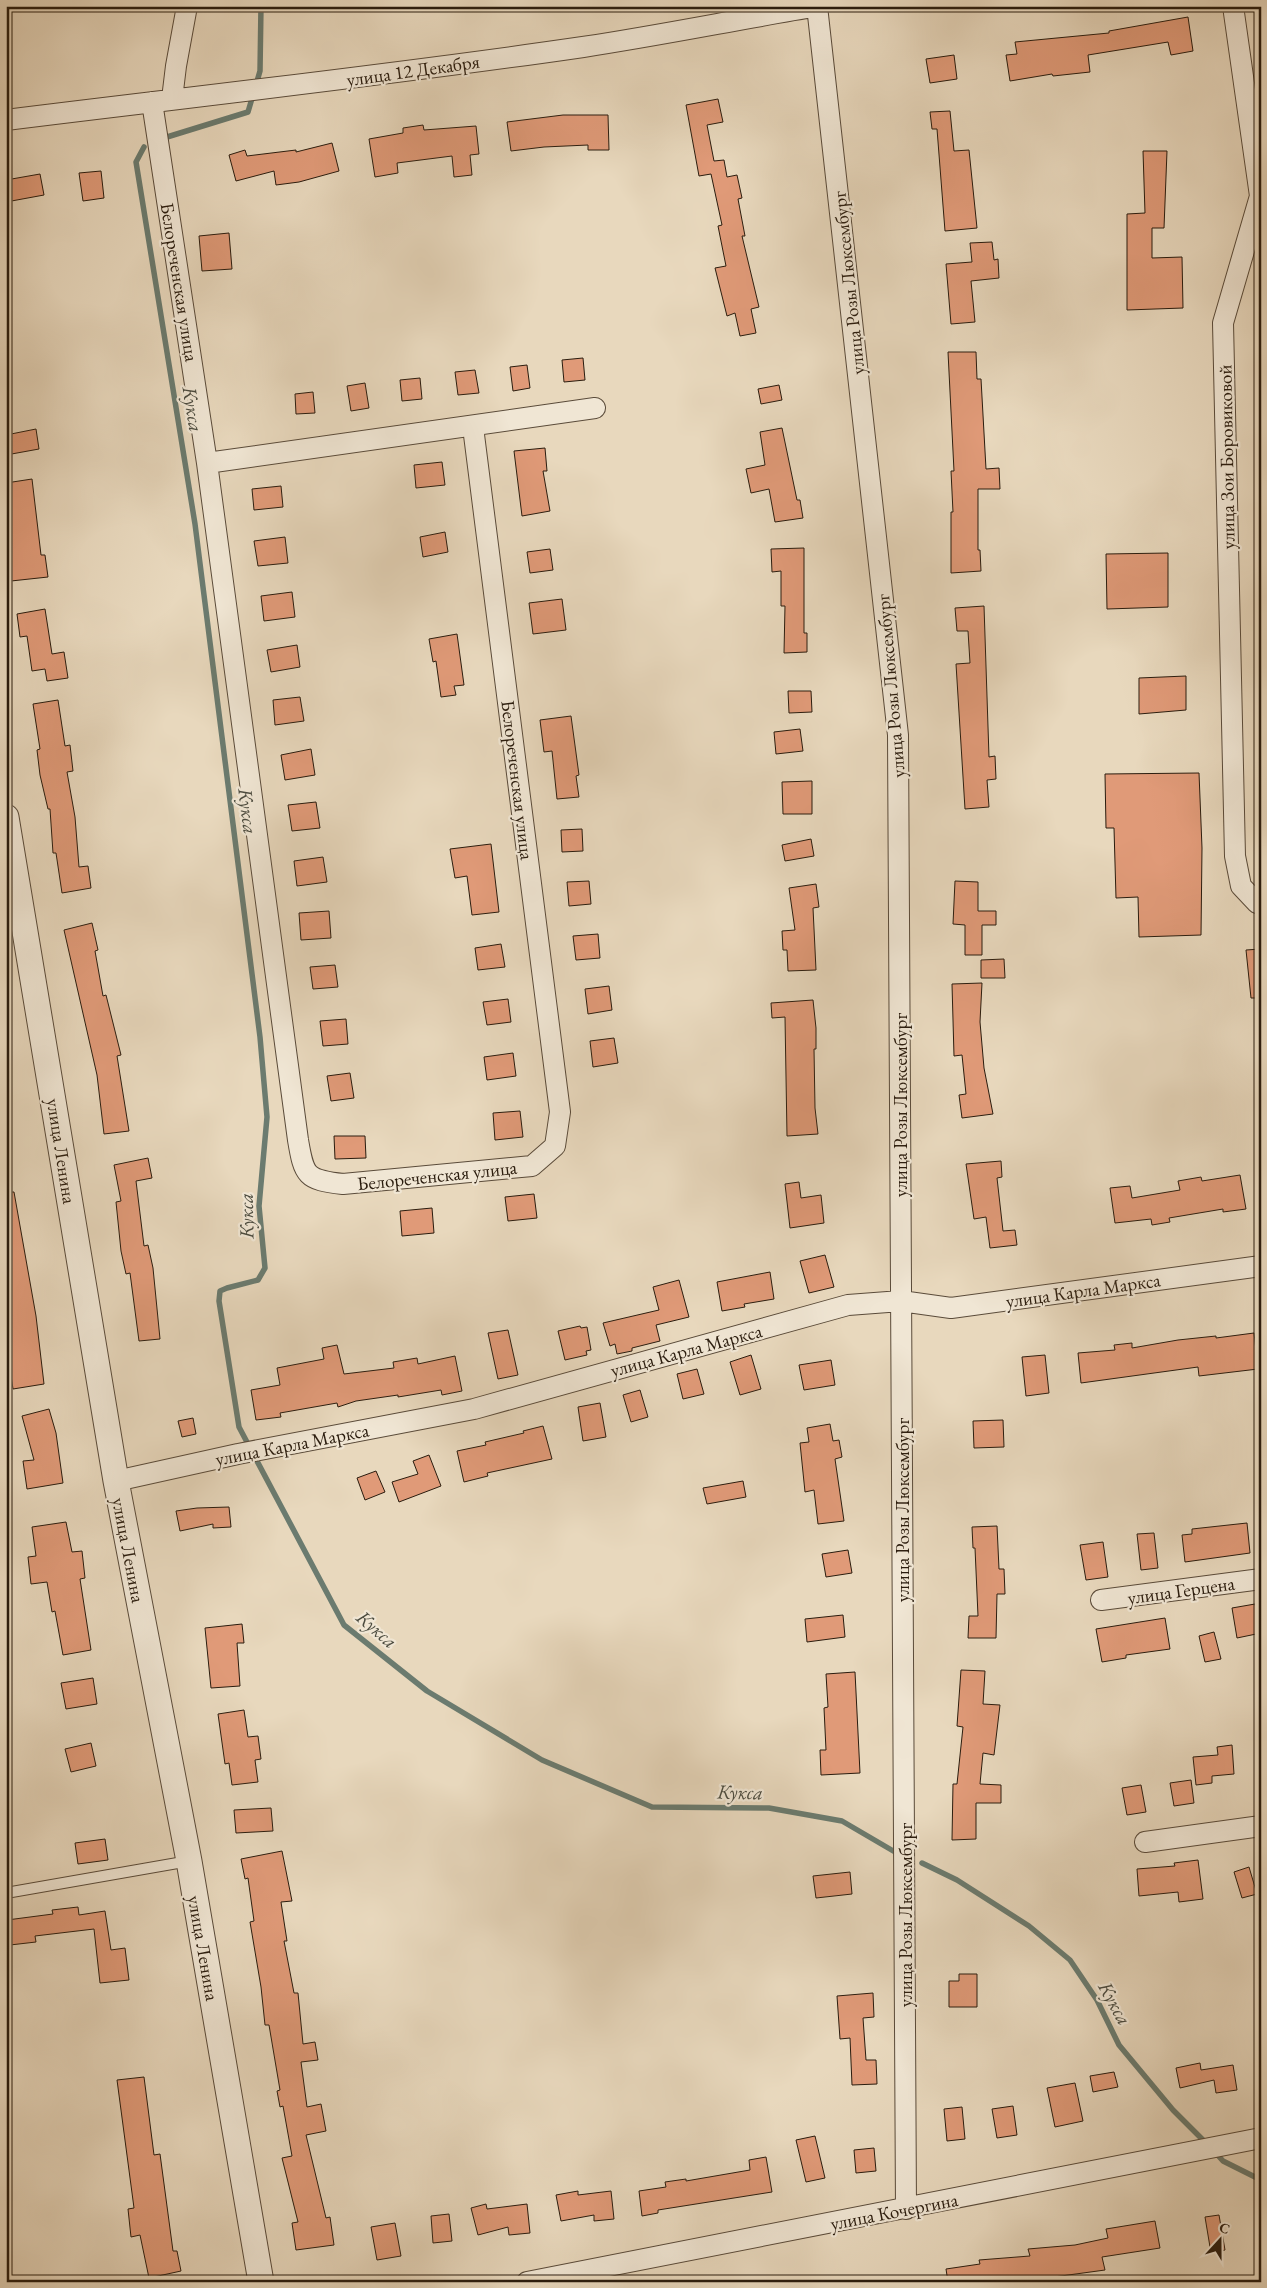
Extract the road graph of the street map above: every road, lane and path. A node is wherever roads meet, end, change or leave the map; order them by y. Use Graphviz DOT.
graph roads {
  1 [pos="187,6"];
  2 [pos="818,6"];
  3 [pos="1233,6"];
  4 [pos="172,99"];
  5 [pos="152,102"];
  6 [pos="6,120"];
  7 [pos="595,408"];
  8 [pos="473,427"];
  9 [pos="207,462"];
  10 [pos="6,817"];
  11 [pos="1261,904"];
  12 [pos="1261,1266"];
  13 [pos="901,1301"];
  14 [pos="116,1481"];
  15 [pos="1261,1579"];
  16 [pos="1101,1600"];
  17 [pos="1261,1826"];
  18 [pos="1145,1842"];
  19 [pos="189,1860"];
  20 [pos="6,1893"];
  21 [pos="1261,2138"];
  22 [pos="906,2209"];
  23 [pos="261,2282"];
  24 [pos="527,2282"];
  1 -- 4 [label="street"];
  2 -- 4 [label="street, улица 12 Декабря"];
  2 -- 13 [label="street, улица Розы Люксембург"];
  3 -- 11 [label="street, улица Зои Боровиковой"];
  4 -- 5 [label="street, улица 12 Декабря"];
  5 -- 6 [label="street, улица 12 Декабря"];
  5 -- 9 [label="street, Белореченская улица"];
  7 -- 8 [label="street"];
  8 -- 9 [label="street"];
  8 -- 9 [label="street, Белореченская улица"];
  10 -- 14 [label="street, улица Ленина"];
  12 -- 13 [label="street, улица Карла Маркса"];
  13 -- 14 [label="street, улица Карла Маркса"];
  13 -- 22 [label="street, улица Розы Люксембург"];
  14 -- 19 [label="street, улица Ленина"];
  15 -- 16 [label="street, улица Герцена"];
  17 -- 18 [label="street"];
  19 -- 20 [label="lane"];
  19 -- 23 [label="street, улица Ленина"];
  21 -- 22 [label="street, улица Кочергина"];
  22 -- 24 [label="street, улица Кочергина"];
}
